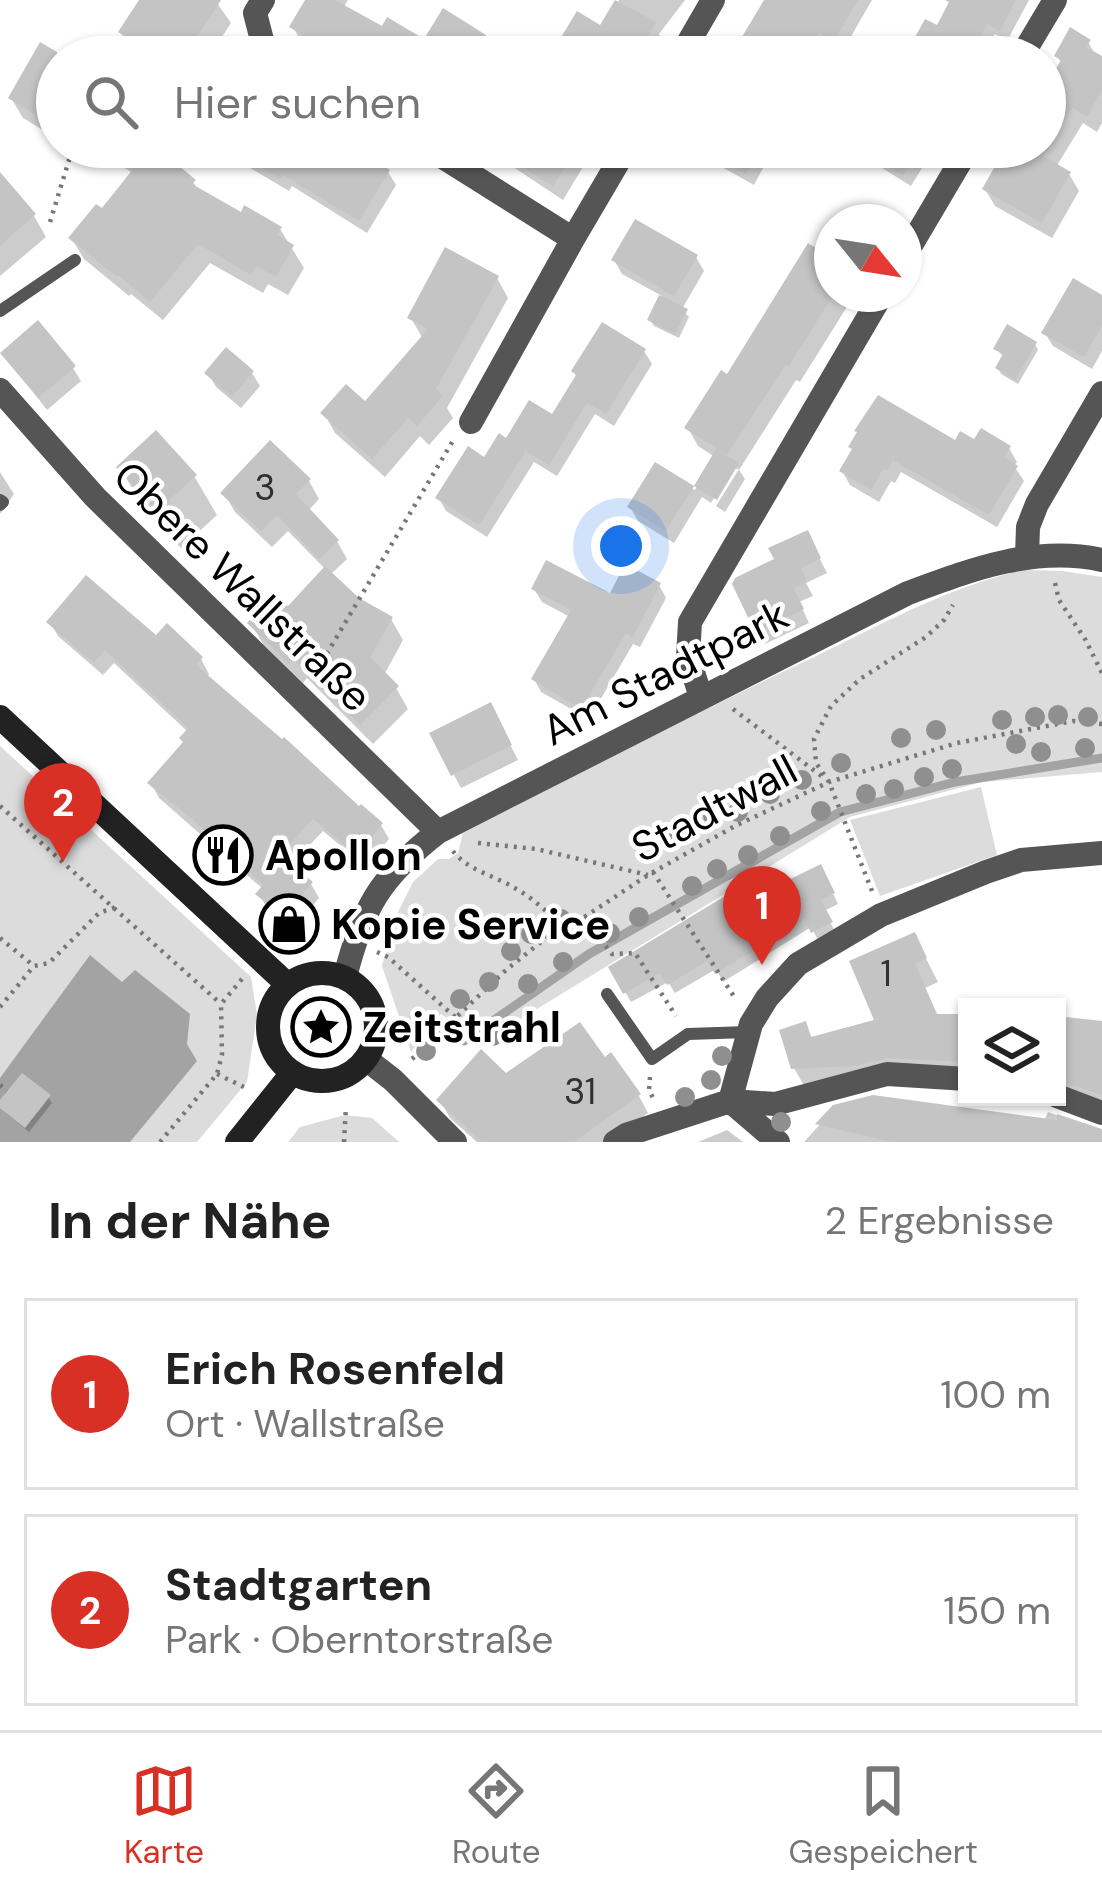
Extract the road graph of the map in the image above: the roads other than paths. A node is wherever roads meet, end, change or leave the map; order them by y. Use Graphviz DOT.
graph roads {
  1 [pos="713,0"];
  2 [pos="1055,0"];
  3 [pos="259,6"];
  4 [pos="262,36"];
  5 [pos="692,36"];
  6 [pos="1034,36"];
  7 [pos="460,168"];
  8 [pos="615,168"];
  9 [pos="956,168"];
  10 [pos="922,226"];
  11 [pos="573,239"];
  12 [pos="75,260"];
  13 [pos="0,311"];
  14 [pos="871,312"];
  15 [pos="0,390"];
  16 [pos="1102,393"];
  17 [pos="471,422"];
  18 [pos="1027,556"];
  19 [pos="1102,560"];
  20 [pos="707,694"];
  21 [pos="0,717"];
  22 [pos="438,832"];
  23 [pos="1102,853"];
  24 [pos="345,977"];
  25 [pos="287,985"];
  26 [pos="607,994"];
  27 [pos="748,1031"];
  28 [pos="365,1059"];
  29 [pos="293,1072"];
  30 [pos="958,1078"];
  31 [pos="1066,1099"];
  32 [pos="730,1101"];
  33 [pos="1102,1113"];
  34 [pos="236,1142"];
  35 [pos="455,1142"];
  36 [pos="615,1142"];
  37 [pos="778,1142"];
  1 -- 5 [label="street"];
  2 -- 6 [label="street"];
  3 -- 4 [label="street"];
  7 -- 11 [label="street"];
  8 -- 11 [label="street"];
  9 -- 10 [label="street"];
  11 -- 17 [label="street"];
  12 -- 13 [label="lane"];
  14 -- 20 [label="street"];
  15 -- 22 [label="street, Obere Wallstraße"];
  16 -- 18 [label="street"];
  18 -- 19 [label="street, Am Stadtpark"];
  18 -- 20 [label="street, Am Stadtpark"];
  20 -- 22 [label="street, Am Stadtpark"];
  21 -- 25 [label="main road"];
  22 -- 24 [label="street, Am Stadtpark"];
  23 -- 27 [label="street"];
  24 -- 25 [label="main road"];
  24 -- 28 [label="main road"];
  25 -- 29 [label="main road"];
  26 -- 27 [label="lane"];
  27 -- 32 [label="street"];
  28 -- 29 [label="main road"];
  28 -- 35 [label="street"];
  29 -- 34 [label="main road"];
  30 -- 32 [label="street"];
  31 -- 33 [label="street"];
  32 -- 36 [label="street"];
  32 -- 37 [label="street"];
}
